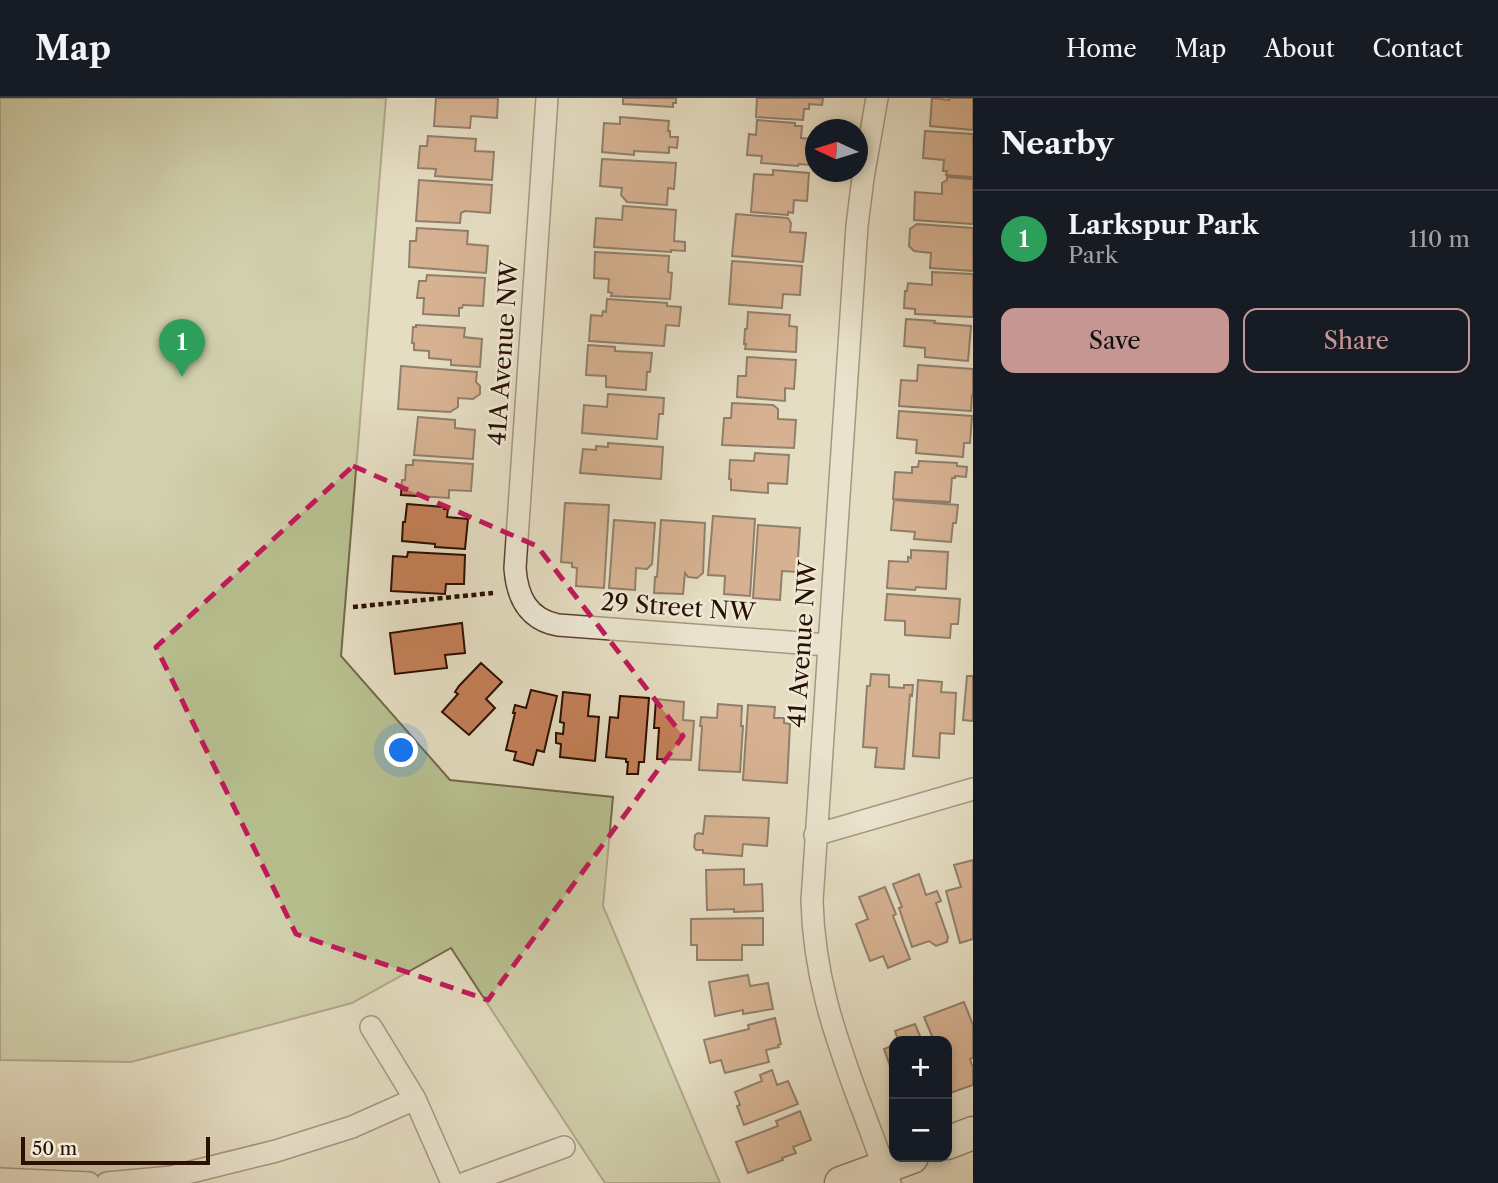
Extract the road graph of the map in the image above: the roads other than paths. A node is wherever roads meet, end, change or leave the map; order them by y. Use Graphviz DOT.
graph roads {
  1 [pos="547,98"];
  2 [pos="877,98"];
  3 [pos="528,609"];
  4 [pos="828,645"];
  5 [pos="973,789"];
  6 [pos="815,835"];
  7 [pos="371,1027"];
  8 [pos="415,1100"];
  9 [pos="973,1133"];
  10 [pos="952,1141"];
  11 [pos="564,1147"];
  12 [pos="895,1169"];
  13 [pos="0,1179"];
  14 [pos="89,1183"];
  15 [pos="107,1183"];
  16 [pos="452,1183"];
  17 [pos="466,1183"];
  18 [pos="841,1183"];
  1 -- 3 [label="street, 41A Avenue NW"];
  2 -- 4 [label="street, 41 Avenue NW"];
  3 -- 4 [label="street, 29 Street NW"];
  4 -- 6 [label="street, 41 Avenue NW"];
  5 -- 6 [label="street"];
  6 -- 12 [label="street, 41 Avenue NW"];
  7 -- 8 [label="street"];
  8 -- 15 [label="street"];
  8 -- 16 [label="street"];
  9 -- 10 [label="street"];
  11 -- 17 [label="street"];
  12 -- 18 [label="street"];
  13 -- 14 [label="street"];
}
